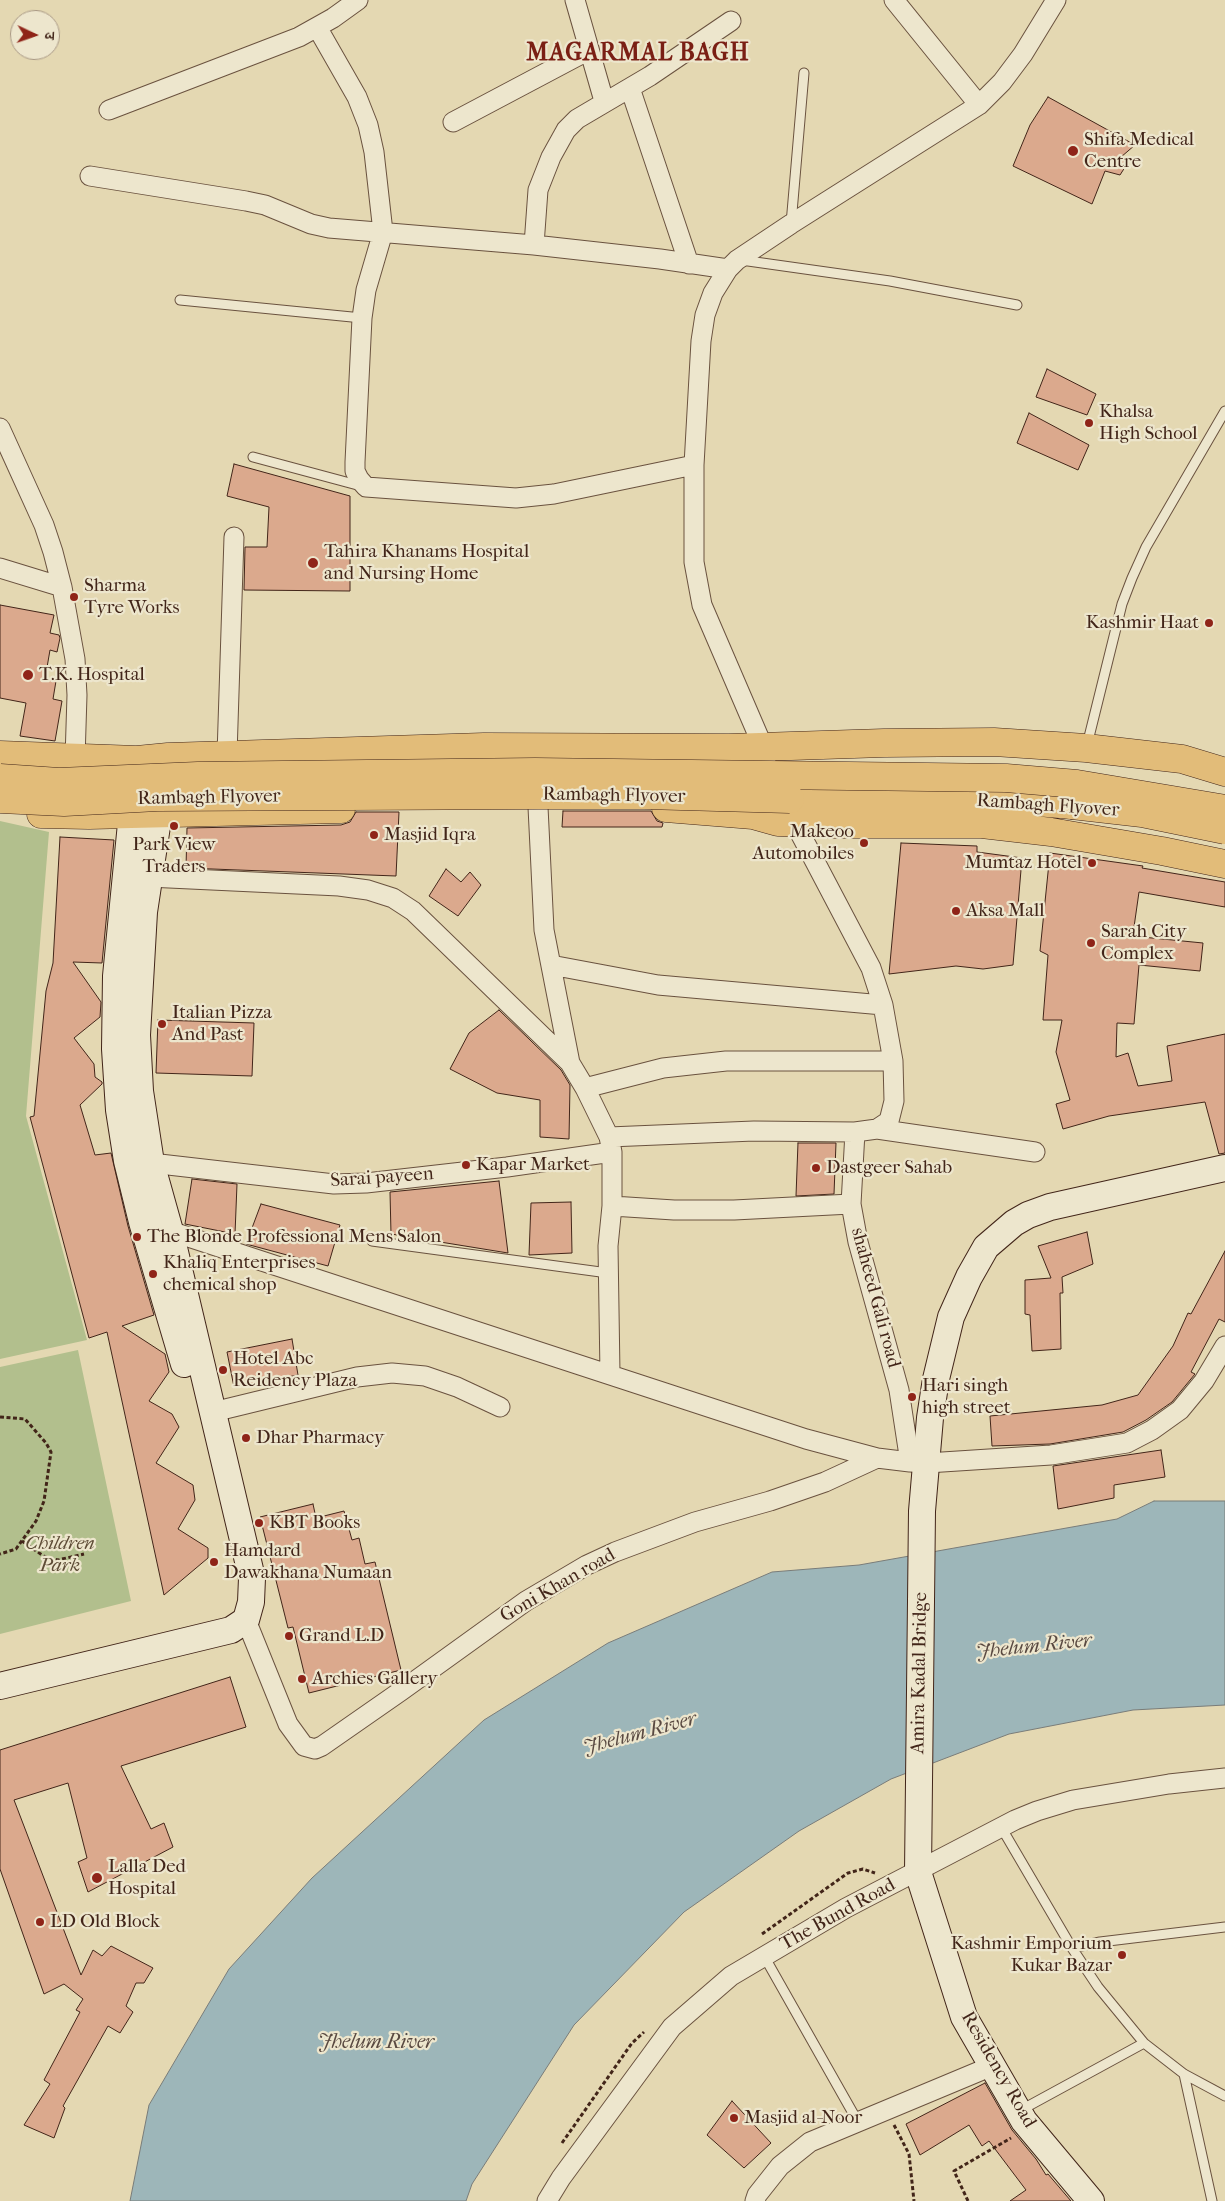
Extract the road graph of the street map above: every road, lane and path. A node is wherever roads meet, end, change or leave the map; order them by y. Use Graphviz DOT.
graph roads {
  1 [pos="358,0"];
  2 [pos="575,0"];
  3 [pos="894,0"];
  4 [pos="1056,0"];
  5 [pos="732,22"];
  6 [pos="317,27"];
  7 [pos="590,50"];
  8 [pos="804,73"];
  9 [pos="630,88"];
  10 [pos="604,101"];
  11 [pos="979,105"];
  12 [pos="108,110"];
  13 [pos="453,122"];
  14 [pos="90,176"];
  15 [pos="791,224"];
  16 [pos="383,232"];
  17 [pos="534,244"];
  18 [pos="689,264"];
  19 [pos="732,265"];
  20 [pos="180,300"];
  21 [pos="1017,305"];
  22 [pos="362,318"];
  23 [pos="1225,410"];
  24 [pos="0,428"];
  25 [pos="252,457"];
  26 [pos="694,464"];
  27 [pos="366,487"];
  28 [pos="234,537"];
  29 [pos="0,568"];
  30 [pos="62,587"];
  31 [pos="764,748"];
  32 [pos="1086,748"];
  33 [pos="0,755"];
  34 [pos="227,755"];
  35 [pos="168,757"];
  36 [pos="75,759"];
  37 [pos="137,760"];
  38 [pos="1225,772"];
  39 [pos="0,778"];
  40 [pos="0,799"];
  41 [pos="538,807"];
  42 [pos="1225,808"];
  43 [pos="0,812"];
  44 [pos="146,814"];
  45 [pos="794,822"];
  46 [pos="1225,830"];
  47 [pos="1225,864"];
  48 [pos="148,877"];
  49 [pos="551,965"];
  50 [pos="883,1005"];
  51 [pos="893,1061"];
  52 [pos="570,1063"];
  53 [pos="585,1088"];
  54 [pos="878,1129"];
  55 [pos="855,1132"];
  56 [pos="610,1145"];
  57 [pos="1035,1152"];
  58 [pos="151,1163"];
  59 [pos="1225,1168"];
  60 [pos="851,1204"];
  61 [pos="612,1206"];
  62 [pos="170,1230"];
  63 [pos="372,1241"];
  64 [pos="608,1273"];
  65 [pos="1225,1346"];
  66 [pos="610,1374"];
  67 [pos="500,1407"];
  68 [pos="212,1412"];
  69 [pos="0,1417"];
  70 [pos="877,1458"];
  71 [pos="919,1463"];
  72 [pos="22,1541"];
  73 [pos="0,1554"];
  74 [pos="84,1554"];
  75 [pos="246,1620"];
  76 [pos="0,1671"];
  77 [pos="0,1686"];
  78 [pos="1225,1778"];
  79 [pos="1001,1827"];
  80 [pos="917,1836"];
  81 [pos="918,1872"];
  82 [pos="1225,1927"];
  83 [pos="1072,1948"];
  84 [pos="764,1956"];
  85 [pos="1144,2043"];
  86 [pos="992,2066"];
  87 [pos="1184,2074"];
  88 [pos="1225,2096"];
  89 [pos="885,2111"];
  90 [pos="1024,2119"];
  91 [pos="858,2122"];
  92 [pos="547,2201"];
  93 [pos="755,2201"];
  94 [pos="914,2201"];
  95 [pos="968,2201"];
  96 [pos="1091,2201"];
  97 [pos="1212,2201"];
  1 -- 6 [label="street"];
  2 -- 7 [label="street"];
  3 -- 11 [label="street"];
  4 -- 11 [label="street"];
  5 -- 9 [label="street"];
  6 -- 12 [label="street"];
  6 -- 16 [label="street"];
  7 -- 10 [label="street"];
  7 -- 13 [label="street"];
  8 -- 15 [label="lane"];
  9 -- 10 [label="street"];
  9 -- 18 [label="street"];
  10 -- 17 [label="street"];
  11 -- 15 [label="street"];
  14 -- 16 [label="street"];
  15 -- 19 [label="street"];
  16 -- 17 [label="street"];
  16 -- 22 [label="street"];
  17 -- 18 [label="street"];
  18 -- 19 [label="street"];
  19 -- 21 [label="lane"];
  19 -- 26 [label="street"];
  20 -- 22 [label="lane"];
  22 -- 27 [label="street"];
  23 -- 32 [label="lane"];
  24 -- 30 [label="street"];
  25 -- 27 [label="lane"];
  26 -- 27 [label="street"];
  26 -- 31 [label="street"];
  28 -- 34 [label="street"];
  29 -- 30 [label="street"];
  30 -- 36 [label="street"];
  31 -- 32 [label="main road"];
  31 -- 34 [label="main road"];
  31 -- 45 [label="street"];
  32 -- 38 [label="main road"];
  33 -- 36 [label="main road"];
  34 -- 35 [label="main road"];
  35 -- 37 [label="main road"];
  35 -- 44 [label="street"];
  36 -- 37 [label="main road"];
  37 -- 44 [label="street"];
  39 -- 42 [label="main road, Rambagh Flyover, bridge"];
  40 -- 46 [label="main road, Rambagh Flyover, bridge"];
  41 -- 44 [label="main road"];
  41 -- 45 [label="main road"];
  41 -- 49 [label="street"];
  43 -- 44 [label="main road"];
  44 -- 48 [label="street"];
  44 -- 76 [label="street"];
  45 -- 47 [label="main road"];
  45 -- 50 [label="street"];
  48 -- 52 [label="street"];
  48 -- 58 [label="street"];
  49 -- 50 [label="street"];
  49 -- 52 [label="street"];
  50 -- 51 [label="street"];
  51 -- 53 [label="street"];
  51 -- 54 [label="street"];
  52 -- 53 [label="street"];
  53 -- 56 [label="street"];
  54 -- 55 [label="street, Sarai payeen"];
  54 -- 57 [label="street, Sarai payeen"];
  55 -- 56 [label="street, Sarai payeen"];
  55 -- 60 [label="street, shaheed Gali road"];
  56 -- 58 [label="street, Sarai payeen"];
  56 -- 61 [label="street"];
  58 -- 62 [label="street"];
  59 -- 71 [label="street"];
  60 -- 61 [label="street"];
  60 -- 71 [label="street, shaheed Gali road"];
  61 -- 64 [label="street"];
  62 -- 66 [label="street"];
  62 -- 68 [label="street"];
  63 -- 64 [label="lane"];
  64 -- 66 [label="street"];
  65 -- 71 [label="street"];
  66 -- 70 [label="street"];
  67 -- 68 [label="street"];
  68 -- 75 [label="street"];
  69 -- 72 [label="path"];
  70 -- 71 [label="street"];
  70 -- 75 [label="street, Goni Khan road"];
  71 -- 80 [label="street, Amira Kadal Bridge"];
  72 -- 73 [label="path"];
  72 -- 74 [label="path"];
  75 -- 77 [label="street"];
  78 -- 79 [label="street, The Bund Road"];
  79 -- 81 [label="street, The Bund Road"];
  79 -- 83 [label="lane"];
  80 -- 81 [label="street, Residency Road"];
  81 -- 84 [label="street, The Bund Road"];
  81 -- 86 [label="street, Residency Road"];
  82 -- 83 [label="lane"];
  83 -- 85 [label="lane"];
  84 -- 91 [label="lane"];
  84 -- 92 [label="street, The Bund Road"];
  85 -- 87 [label="lane"];
  85 -- 90 [label="lane"];
  86 -- 89 [label="street"];
  86 -- 90 [label="street, Residency Road"];
  87 -- 88 [label="lane"];
  87 -- 97 [label="lane"];
  89 -- 91 [label="street"];
  89 -- 94 [label="path"];
  90 -- 95 [label="path"];
  90 -- 96 [label="street, Residency Road"];
  91 -- 93 [label="street"];
}
